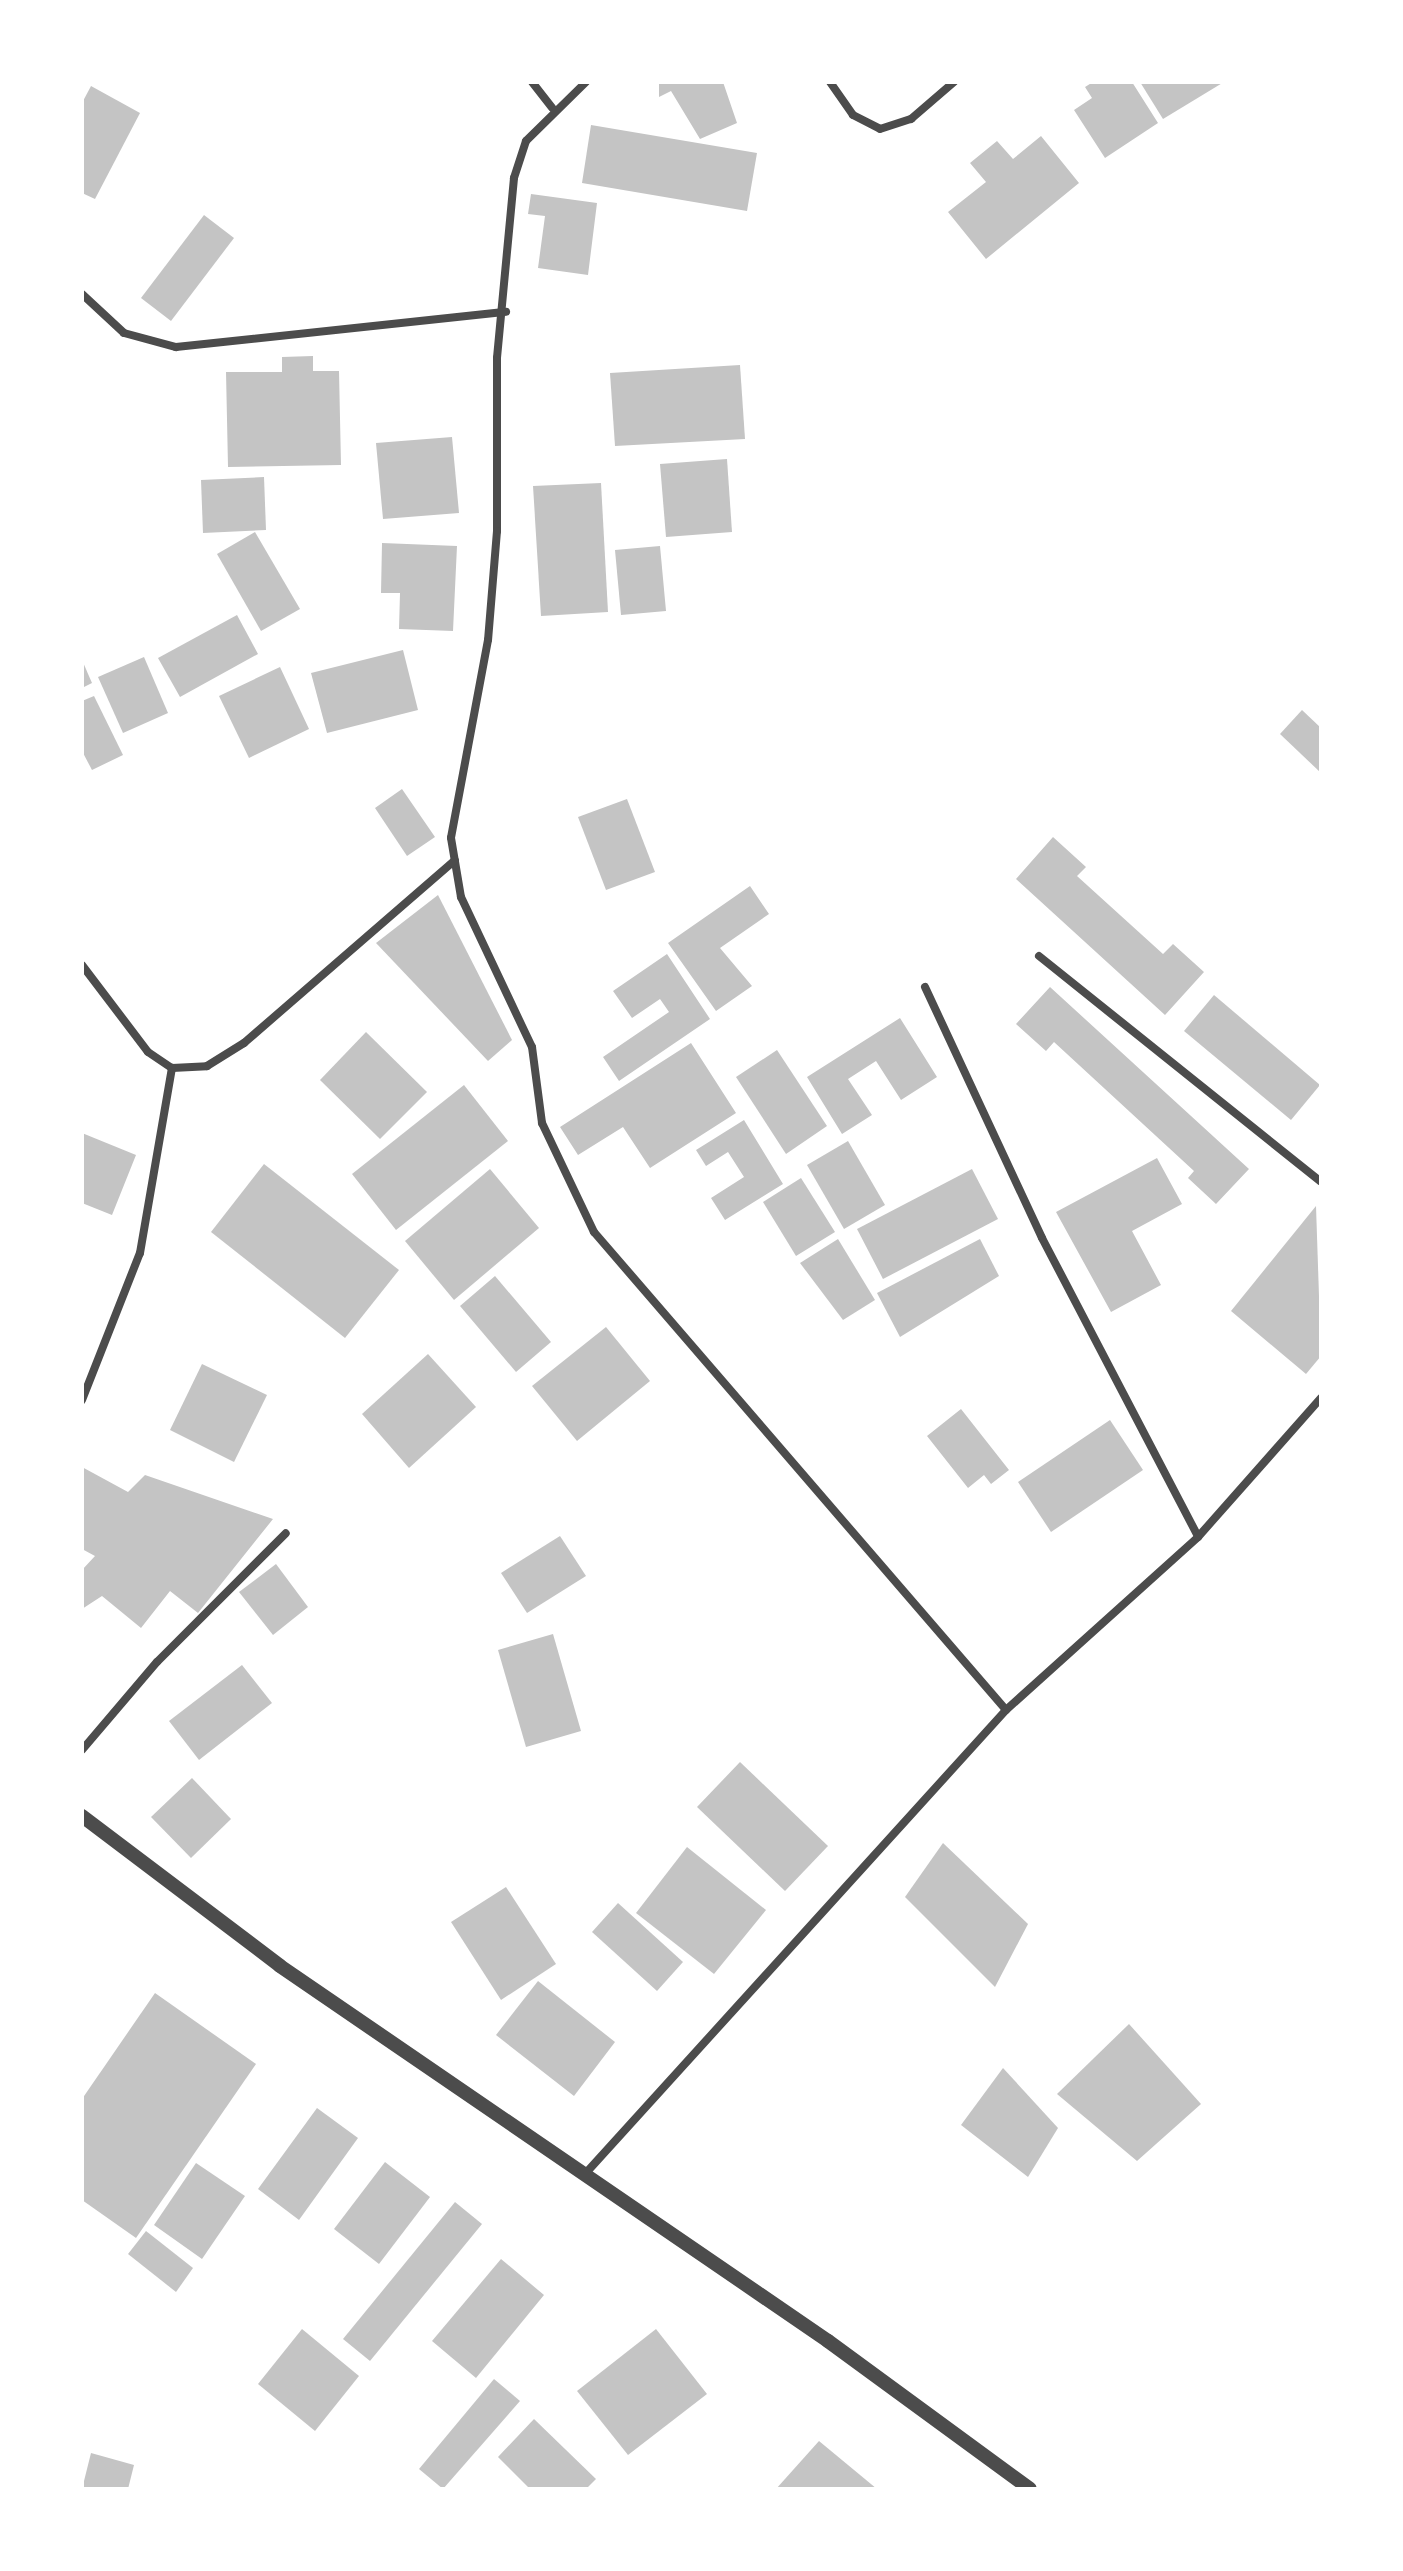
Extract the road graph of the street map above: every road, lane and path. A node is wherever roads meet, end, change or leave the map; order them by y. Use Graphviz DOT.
graph roads {
  1 [pos="532,82"];
  2 [pos="586,82"];
  3 [pos="830,82"];
  4 [pos="954,82"];
  5 [pos="552,108"];
  6 [pos="82,294"];
  7 [pos="506,312"];
  8 [pos="455,860"];
  9 [pos="1039,956"];
  10 [pos="82,965"];
  11 [pos="925,987"];
  12 [pos="172,1068"];
  13 [pos="1321,1182"];
  14 [pos="1321,1398"];
  15 [pos="82,1400"];
  16 [pos="286,1533"];
  17 [pos="1198,1537"];
  18 [pos="1006,1710"];
  19 [pos="82,1750"];
  20 [pos="82,1816"];
  21 [pos="585,2174"];
  22 [pos="1030,2489"];
  1 -- 5 [label="street"];
  2 -- 5 [label="street"];
  3 -- 4 [label="street"];
  5 -- 7 [label="street"];
  6 -- 7 [label="street"];
  7 -- 8 [label="street"];
  8 -- 12 [label="street"];
  8 -- 18 [label="street"];
  9 -- 13 [label="street"];
  10 -- 12 [label="street"];
  11 -- 17 [label="street"];
  12 -- 15 [label="street"];
  14 -- 17 [label="street"];
  16 -- 19 [label="street"];
  17 -- 18 [label="street"];
  18 -- 21 [label="street"];
  20 -- 21 [label="street"];
  21 -- 22 [label="street"];
}
